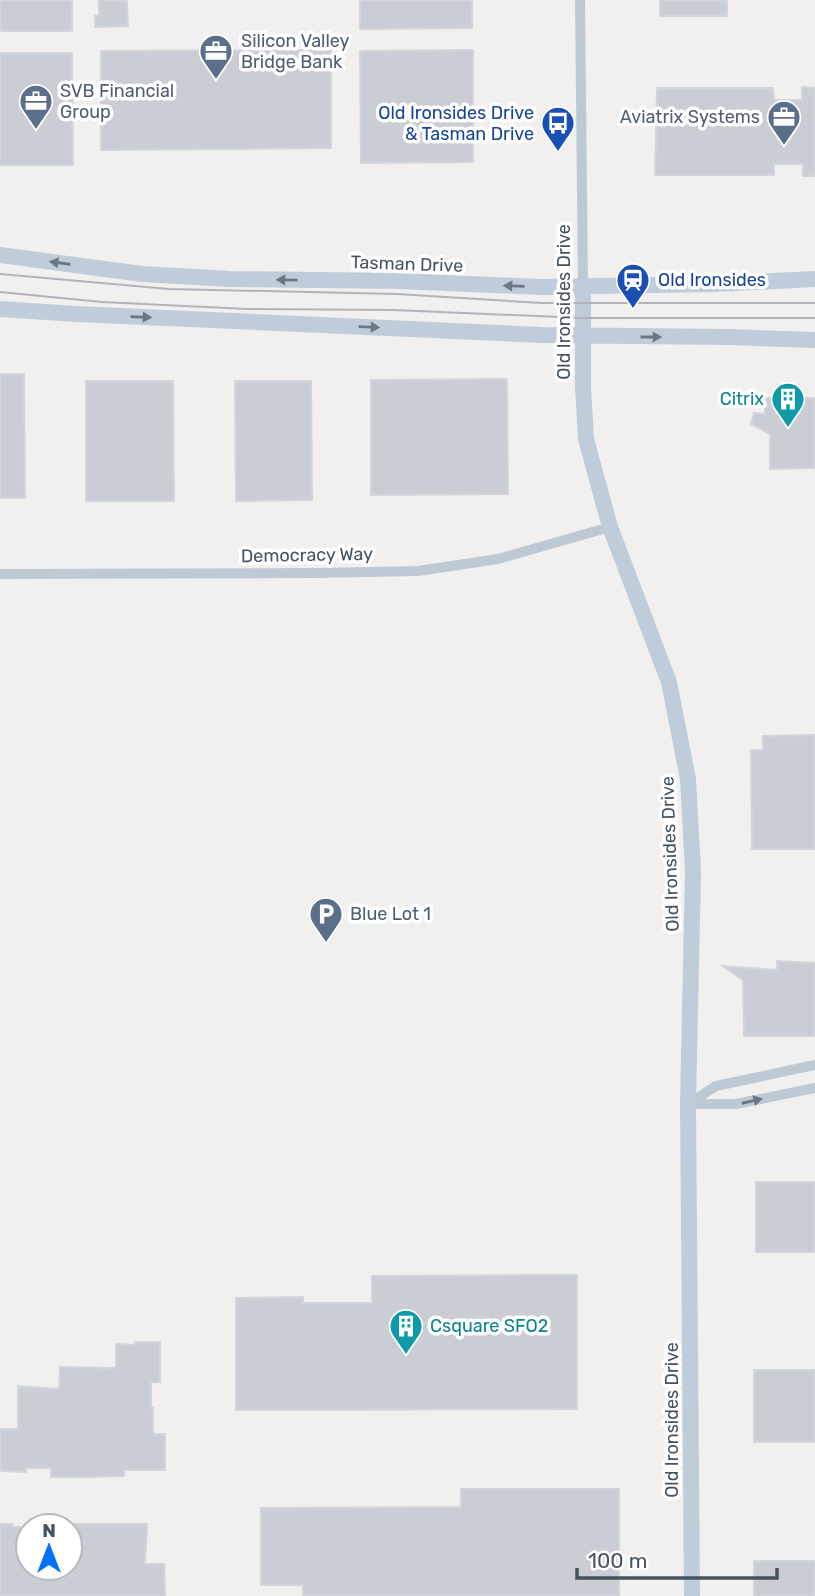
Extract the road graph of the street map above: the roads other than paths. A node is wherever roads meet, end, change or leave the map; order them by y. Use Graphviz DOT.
graph roads {
  1 [pos="580,0"];
  2 [pos="0,255"];
  3 [pos="815,279"];
  4 [pos="583,286"];
  5 [pos="0,309"];
  6 [pos="583,336"];
  7 [pos="815,340"];
  8 [pos="610,527"];
  9 [pos="0,574"];
  10 [pos="815,1065"];
  11 [pos="815,1088"];
  12 [pos="688,1104"];
  13 [pos="692,1596"];
  1 -- 4 [label="street, Old Ironsides Drive"];
  4 -- 2 [label="main road, Tasman Drive, one-way"];
  3 -- 4 [label="main road, Tasman Drive"];
  4 -- 6 [label="main road, Old Ironsides Drive"];
  5 -- 6 [label="main road, one-way"];
  6 -- 7 [label="main road, one-way"];
  6 -- 8 [label="main road, Old Ironsides Drive"];
  8 -- 9 [label="street, Democracy Way"];
  8 -- 12 [label="main road, Old Ironsides Drive"];
  10 -- 12 [label="street"];
  12 -- 11 [label="street, one-way"];
  12 -- 13 [label="main road, Old Ironsides Drive"];
}
